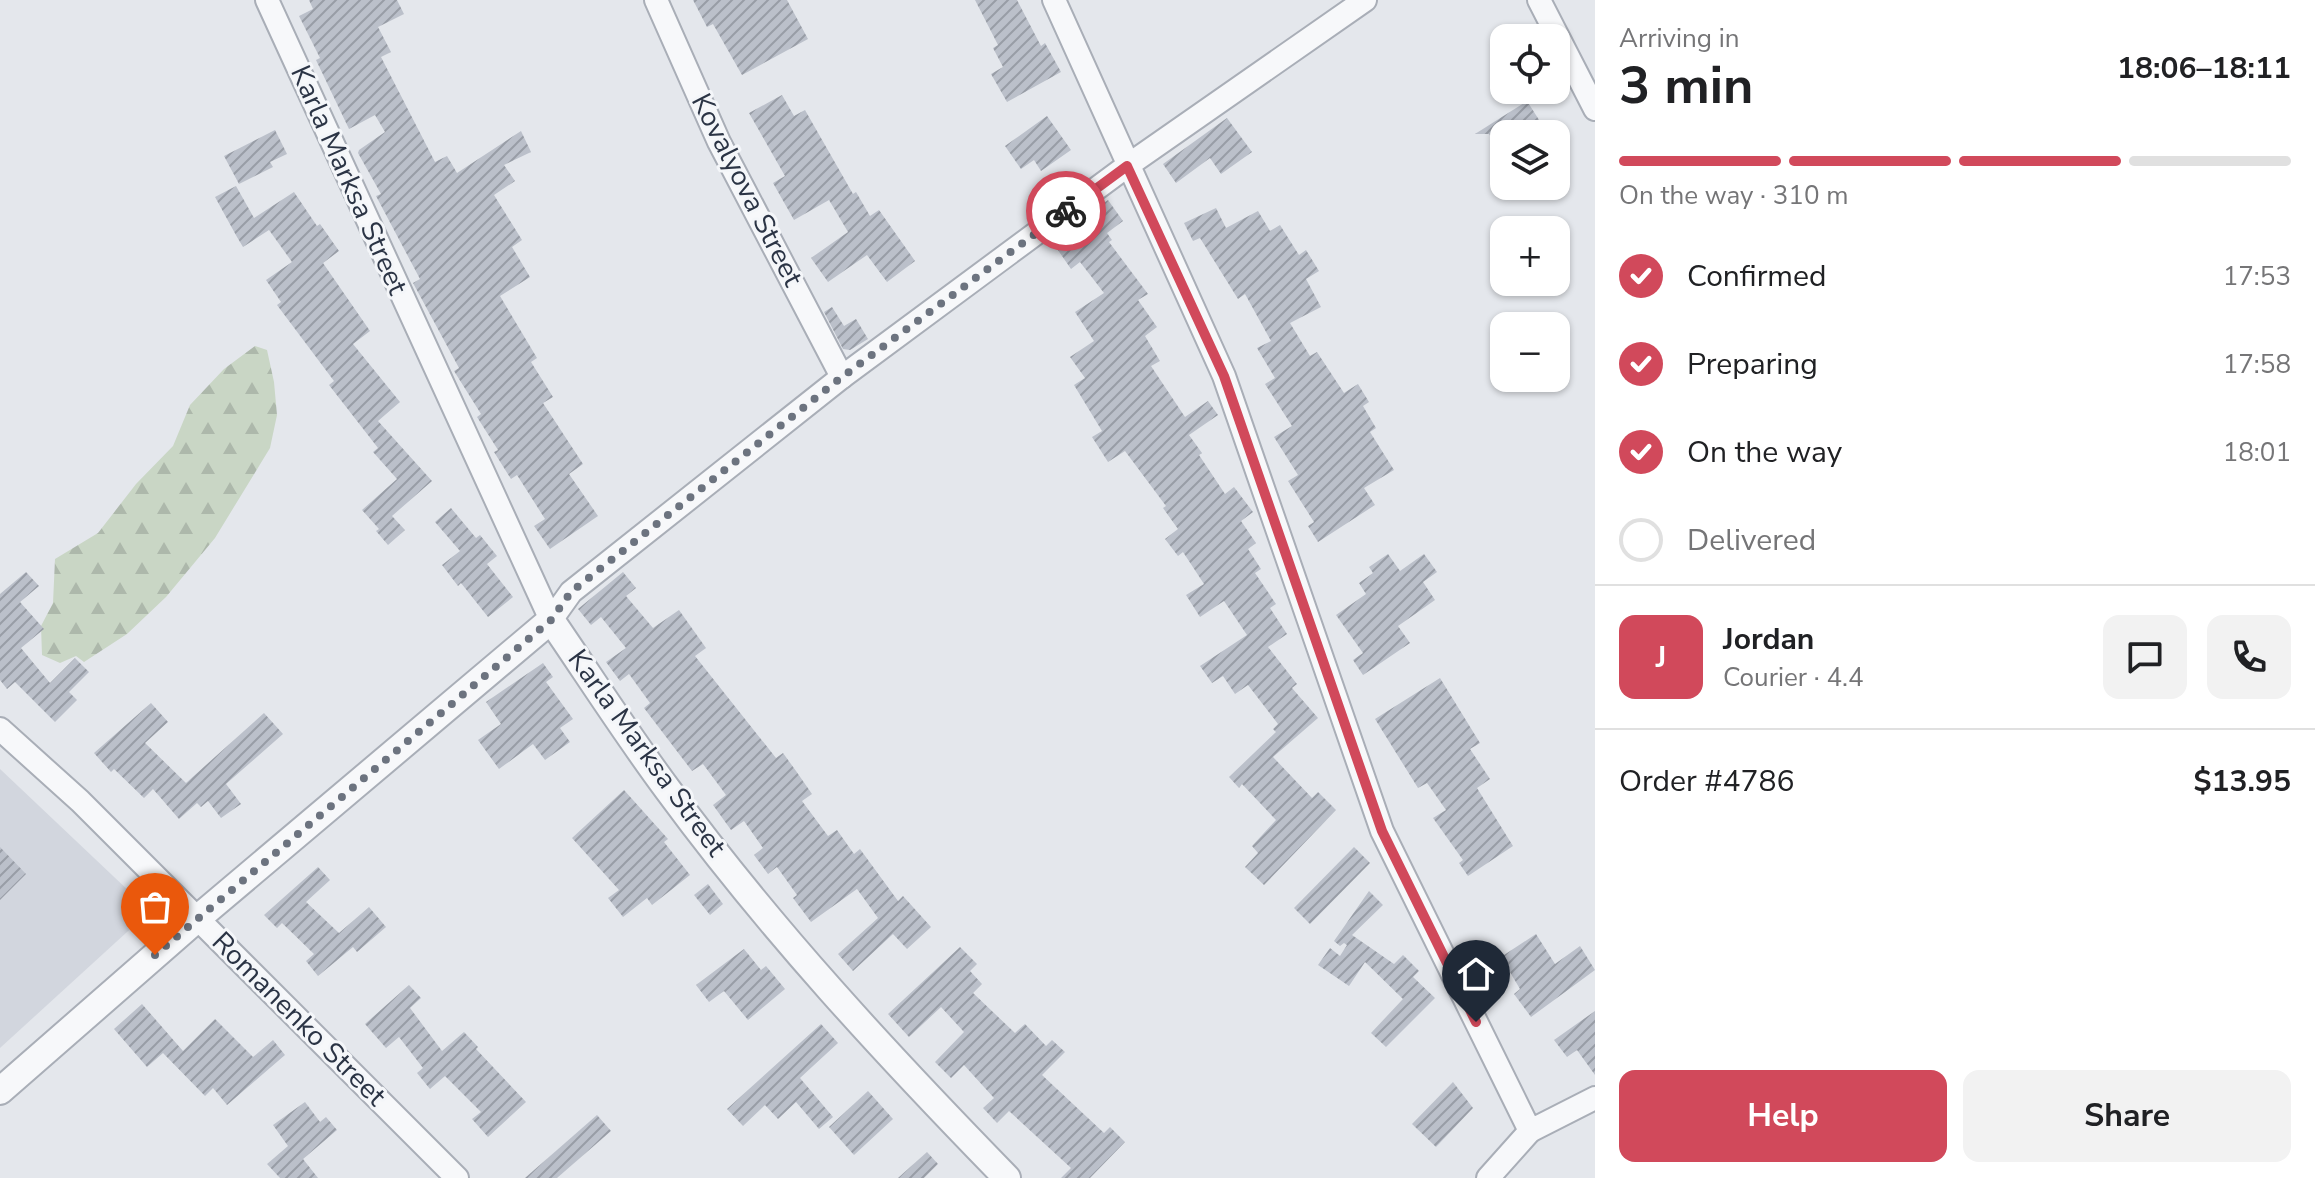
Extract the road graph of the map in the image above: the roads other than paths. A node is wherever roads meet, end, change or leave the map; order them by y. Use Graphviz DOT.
graph roads {
  1 [pos="267,0"];
  2 [pos="656,0"];
  3 [pos="1054,0"];
  4 [pos="1365,0"];
  5 [pos="1539,0"];
  6 [pos="1595,109"];
  7 [pos="1127,166"];
  8 [pos="842,377"];
  9 [pos="551,620"];
  10 [pos="0,729"];
  11 [pos="198,918"];
  12 [pos="0,1091"];
  13 [pos="1595,1098"];
  14 [pos="1530,1131"];
  15 [pos="457,1178"];
  16 [pos="1007,1178"];
  17 [pos="1488,1178"];
  1 -- 9 [label="street, Karla Marksa Street"];
  2 -- 8 [label="street, Kovalyova Street"];
  3 -- 7 [label="street"];
  4 -- 7 [label="street"];
  5 -- 6 [label="street"];
  7 -- 8 [label="street"];
  7 -- 14 [label="street"];
  8 -- 9 [label="street"];
  9 -- 11 [label="street"];
  9 -- 16 [label="street, Karla Marksa Street"];
  10 -- 11 [label="street, Romanenko Street"];
  11 -- 12 [label="street"];
  11 -- 15 [label="street, Romanenko Street"];
  13 -- 14 [label="street"];
  14 -- 17 [label="street"];
}
